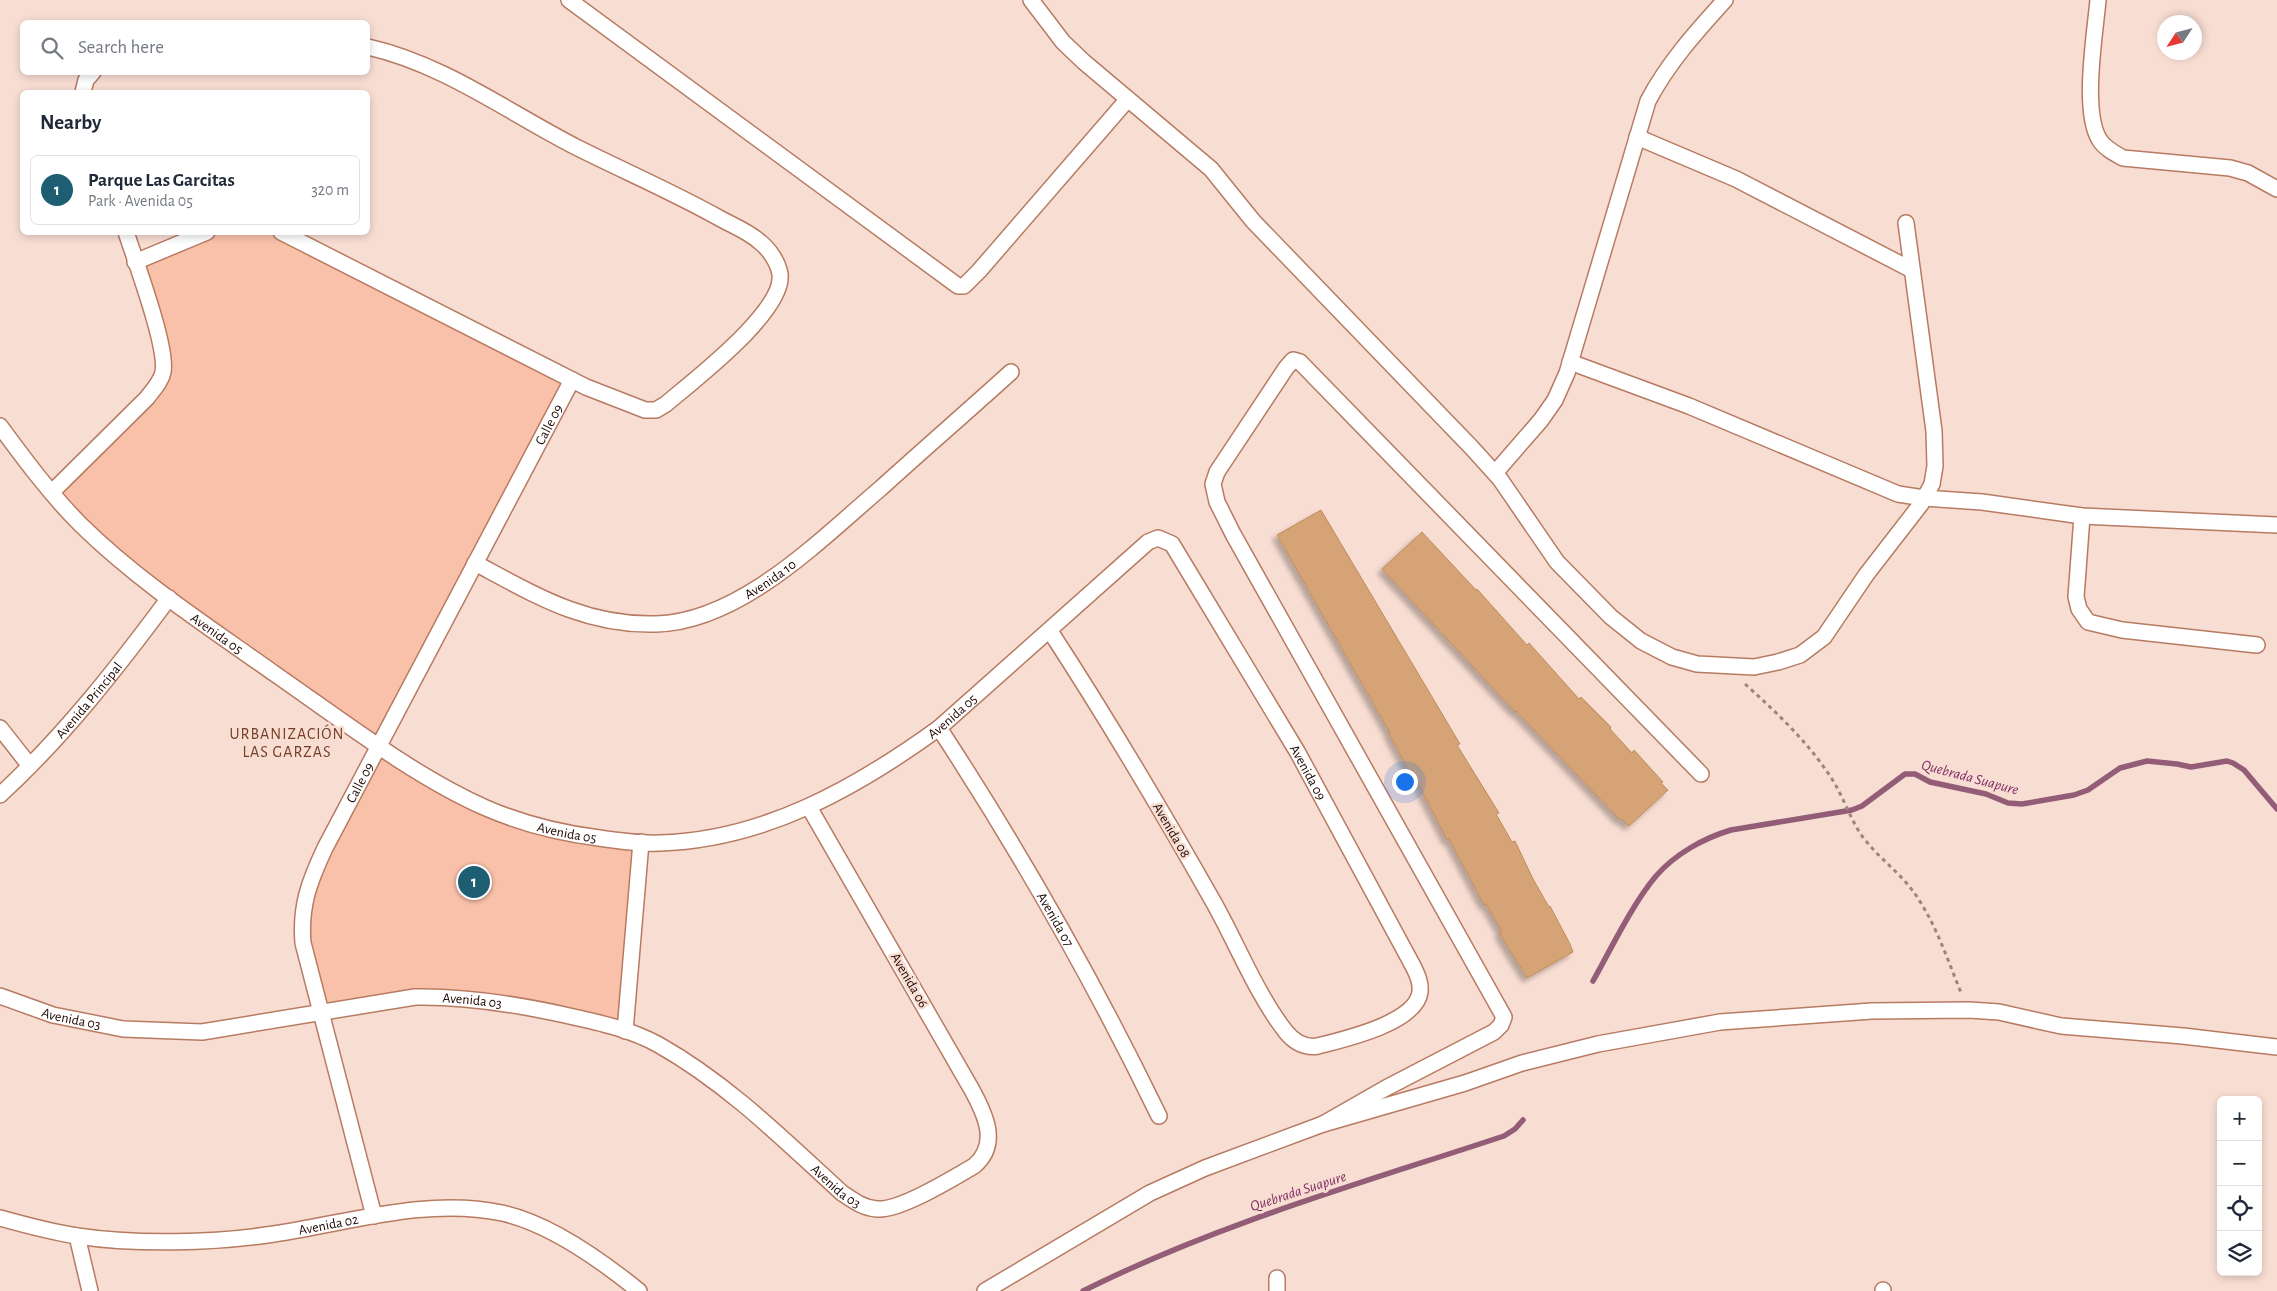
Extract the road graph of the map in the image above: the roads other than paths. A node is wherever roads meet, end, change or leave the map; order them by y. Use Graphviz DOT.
graph roads {
  1 [pos="569,0"];
  2 [pos="1031,0"];
  3 [pos="1725,0"];
  4 [pos="2098,0"];
  5 [pos="370,48"];
  6 [pos="90,75"];
  7 [pos="84,90"];
  8 [pos="1128,99"];
  9 [pos="1637,137"];
  10 [pos="2277,189"];
  11 [pos="1906,223"];
  12 [pos="127,235"];
  13 [pos="200,235"];
  14 [pos="287,235"];
  15 [pos="135,262"];
  16 [pos="1912,270"];
  17 [pos="1570,362"];
  18 [pos="1011,372"];
  19 [pos="572,380"];
  20 [pos="0,426"];
  21 [pos="1494,473"];
  22 [pos="52,492"];
  23 [pos="1924,498"];
  24 [pos="2082,516"];
  25 [pos="2277,525"];
  26 [pos="1172,544"];
  27 [pos="476,564"];
  28 [pos="169,598"];
  29 [pos="1050,631"];
  30 [pos="2257,645"];
  31 [pos="0,728"];
  32 [pos="939,728"];
  33 [pos="380,746"];
  34 [pos="30,766"];
  35 [pos="1700,774"];
  36 [pos="0,795"];
  37 [pos="809,807"];
  38 [pos="642,842"];
  39 [pos="0,996"];
  40 [pos="319,1012"];
  41 [pos="625,1031"];
  42 [pos="1287,1033"];
  43 [pos="2277,1047"];
  44 [pos="1158,1116"];
  45 [pos="1324,1124"];
  46 [pos="888,1208"];
  47 [pos="374,1216"];
  48 [pos="0,1218"];
  49 [pos="77,1236"];
  50 [pos="90,1291"];
  51 [pos="639,1291"];
  52 [pos="985,1291"];
  1 -- 8 [label="street"];
  2 -- 8 [label="street"];
  3 -- 9 [label="street"];
  4 -- 10 [label="street"];
  5 -- 19 [label="street"];
  6 -- 7 [label="street"];
  8 -- 21 [label="street"];
  9 -- 16 [label="street"];
  9 -- 17 [label="street"];
  11 -- 16 [label="street"];
  12 -- 15 [label="street"];
  13 -- 15 [label="street"];
  14 -- 19 [label="street"];
  15 -- 22 [label="street"];
  16 -- 23 [label="street"];
  17 -- 21 [label="street"];
  17 -- 23 [label="street"];
  18 -- 27 [label="street, Avenida 10"];
  19 -- 27 [label="street, Calle 09"];
  20 -- 22 [label="street, Avenida 05"];
  21 -- 23 [label="street"];
  22 -- 28 [label="street, Avenida 05"];
  23 -- 24 [label="street"];
  24 -- 25 [label="street"];
  24 -- 30 [label="street"];
  26 -- 29 [label="street, Avenida 05"];
  26 -- 42 [label="street, Avenida 09"];
  27 -- 33 [label="street, Calle 09"];
  28 -- 33 [label="street, Avenida 05"];
  28 -- 34 [label="street, Avenida Principal"];
  29 -- 32 [label="street, Avenida 05"];
  29 -- 42 [label="street, Avenida 08"];
  31 -- 34 [label="street"];
  32 -- 37 [label="street, Avenida 05"];
  32 -- 44 [label="street, Avenida 07"];
  33 -- 38 [label="street, Avenida 05"];
  33 -- 40 [label="street, Calle 09"];
  34 -- 36 [label="street, Avenida Principal"];
  35 -- 45 [label="street"];
  37 -- 38 [label="street, Avenida 05"];
  37 -- 46 [label="street, Avenida 06"];
  38 -- 41 [label="street"];
  39 -- 40 [label="street, Avenida 03"];
  40 -- 41 [label="street, Avenida 03"];
  40 -- 47 [label="street, Calle 09"];
  41 -- 46 [label="street, Avenida 03"];
  43 -- 45 [label="street"];
  45 -- 52 [label="street"];
  47 -- 49 [label="street, Avenida 02"];
  47 -- 51 [label="street, Avenida 02"];
  48 -- 49 [label="street, Avenida 02"];
  49 -- 50 [label="street"];
}
